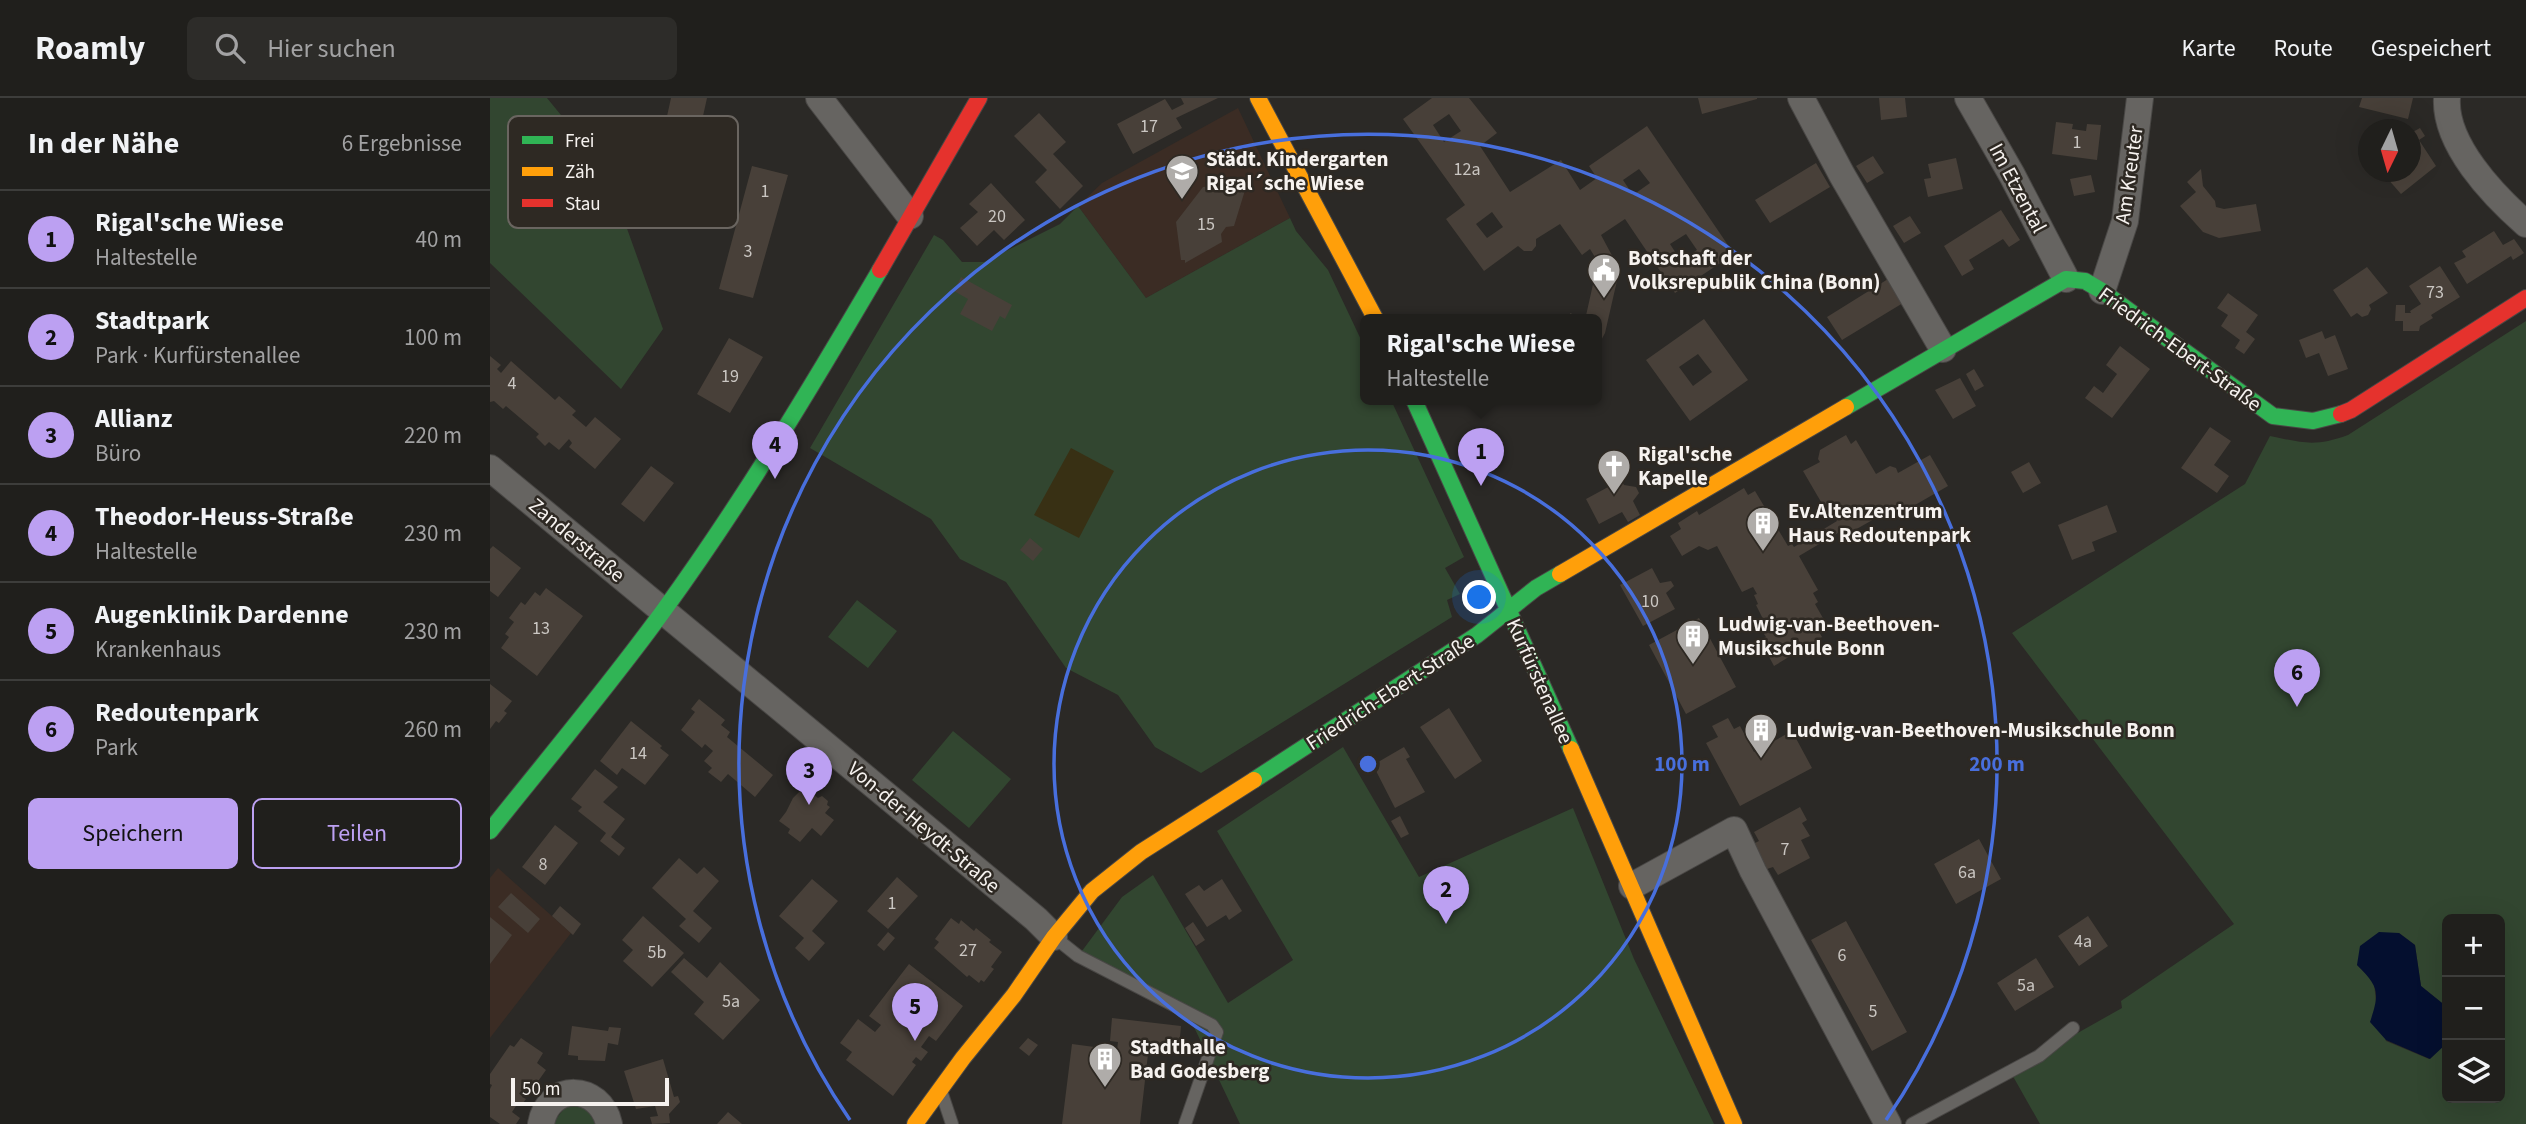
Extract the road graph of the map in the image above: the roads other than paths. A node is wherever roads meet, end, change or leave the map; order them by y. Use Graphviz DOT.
graph roads {
  1 [pos="819,98"];
  2 [pos="979,98"];
  3 [pos="1258,98"];
  4 [pos="1801,98"];
  5 [pos="1968,98"];
  6 [pos="2140,98"];
  7 [pos="2446,98"];
  8 [pos="910,216"];
  9 [pos="2526,223"];
  10 [pos="2066,279"];
  11 [pos="2102,291"];
  12 [pos="2526,298"];
  13 [pos="1373,314"];
  14 [pos="1943,349"];
  15 [pos="1416,405"];
  16 [pos="490,468"];
  17 [pos="663,612"];
  18 [pos="1509,612"];
  19 [pos="490,831"];
  20 [pos="1632,886"];
  21 [pos="1054,937"];
  22 [pos="2073,1028"];
  23 [pos="941,1089"];
  24 [pos="541,1124"];
  25 [pos="609,1124"];
  26 [pos="915,1124"];
  27 [pos="952,1124"];
  28 [pos="1185,1124"];
  29 [pos="1734,1124"];
  30 [pos="1888,1124"];
  31 [pos="1912,1124"];
  1 -- 8 [label="street"];
  2 -- 8 [label="street"];
  3 -- 13 [label="street"];
  4 -- 14 [label="street"];
  5 -- 10 [label="street, Im Etzental"];
  6 -- 11 [label="street, Am Kreuter"];
  7 -- 9 [label="street"];
  8 -- 17 [label="street"];
  10 -- 11 [label="street, Friedrich-Ebert-Straße"];
  10 -- 14 [label="street, Friedrich-Ebert-Straße"];
  11 -- 12 [label="street, Friedrich-Ebert-Straße"];
  14 -- 18 [label="street, Friedrich-Ebert-Straße"];
  15 -- 18 [label="street, Kurfürstenallee"];
  16 -- 17 [label="street, Zanderstraße"];
  17 -- 19 [label="street"];
  17 -- 21 [label="street, Von-der-Heydt-Straße"];
  18 -- 20 [label="street, Kurfürstenallee"];
  18 -- 21 [label="street, Friedrich-Ebert-Straße"];
  20 -- 29 [label="street, Kurfürstenallee"];
  20 -- 30 [label="street"];
  21 -- 23 [label="street, Friedrich-Ebert-Straße"];
  21 -- 28 [label="lane"];
  22 -- 31 [label="lane"];
  23 -- 26 [label="street, Friedrich-Ebert-Straße"];
  23 -- 27 [label="lane"];
  24 -- 25 [label="street"];
}
